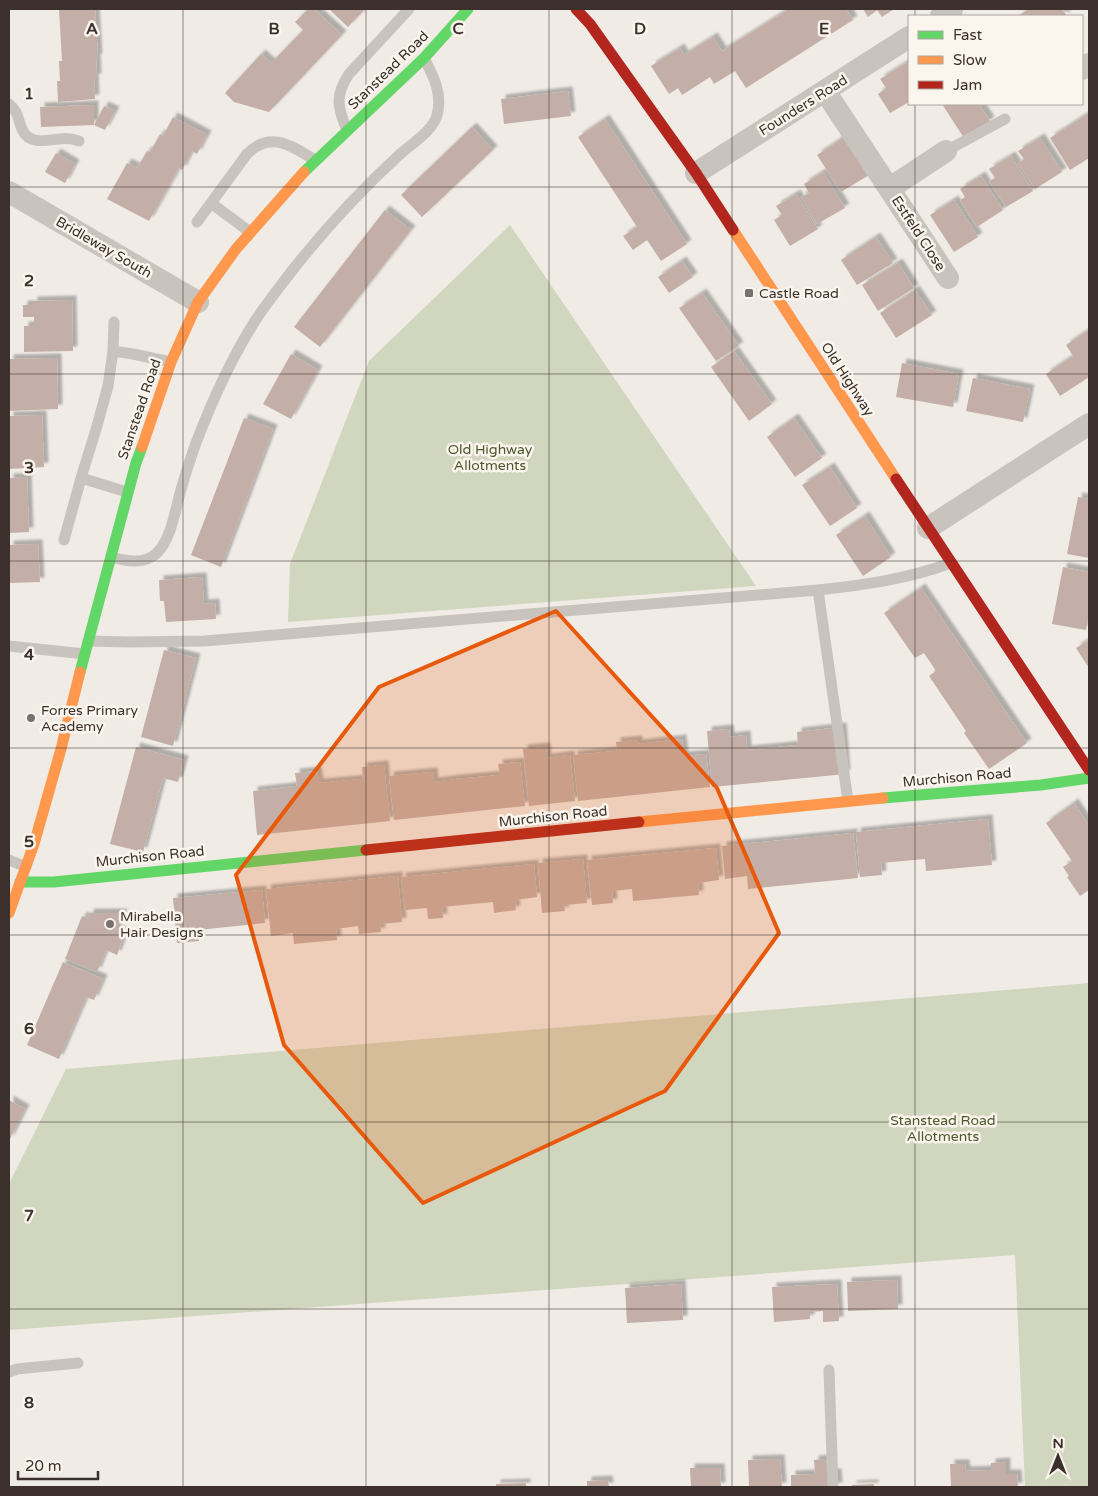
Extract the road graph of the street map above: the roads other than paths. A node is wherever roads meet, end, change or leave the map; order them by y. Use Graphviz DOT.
graph roads {
  1 [pos="409,9"];
  2 [pos="468,9"];
  3 [pos="576,9"];
  4 [pos="952,9"];
  5 [pos="941,15"];
  6 [pos="908,38"];
  7 [pos="424,58"];
  8 [pos="826,91"];
  9 [pos="9,104"];
  10 [pos="1005,119"];
  11 [pos="347,130"];
  12 [pos="79,141"];
  13 [pos="946,151"];
  14 [pos="315,160"];
  15 [pos="696,173"];
  16 [pos="890,188"];
  17 [pos="9,192"];
  18 [pos="211,203"];
  19 [pos="196,222"];
  20 [pos="250,232"];
  21 [pos="948,278"];
  22 [pos="198,302"];
  23 [pos="114,322"];
  24 [pos="113,351"];
  25 [pos="171,362"];
  26 [pos="1089,424"];
  27 [pos="81,478"];
  28 [pos="128,492"];
  29 [pos="928,528"];
  30 [pos="64,540"];
  31 [pos="111,557"];
  32 [pos="951,563"];
  33 [pos="818,590"];
  34 [pos="88,641"];
  35 [pos="9,646"];
  36 [pos="85,654"];
  37 [pos="1089,770"];
  38 [pos="1089,778"];
  39 [pos="848,801"];
  40 [pos="9,860"];
  41 [pos="26,867"];
  42 [pos="20,882"];
  43 [pos="9,913"];
  44 [pos="78,1363"];
  45 [pos="829,1370"];
  46 [pos="9,1372"];
  47 [pos="833,1487"];
  1 -- 11 [label="lane"];
  2 -- 7 [label="street, Stanstead Road"];
  3 -- 15 [label="street, Old Highway"];
  4 -- 5 [label="street"];
  6 -- 8 [label="street, Founders Road"];
  7 -- 11 [label="street, Stanstead Road"];
  7 -- 31 [label="lane"];
  8 -- 15 [label="street, Founders Road"];
  8 -- 16 [label="street, Estfeld Close"];
  9 -- 12 [label="lane"];
  10 -- 13 [label="lane"];
  11 -- 14 [label="street, Stanstead Road"];
  13 -- 16 [label="street, Estfeld Close"];
  14 -- 18 [label="lane"];
  14 -- 20 [label="street, Stanstead Road"];
  15 -- 29 [label="street, Old Highway"];
  16 -- 21 [label="street, Estfeld Close"];
  17 -- 22 [label="street, Bridleway South"];
  18 -- 19 [label="lane"];
  18 -- 20 [label="lane"];
  20 -- 22 [label="street, Stanstead Road"];
  22 -- 25 [label="street, Stanstead Road"];
  23 -- 24 [label="lane"];
  24 -- 25 [label="lane"];
  24 -- 27 [label="lane"];
  25 -- 28 [label="street, Stanstead Road"];
  26 -- 29 [label="street"];
  27 -- 28 [label="lane"];
  27 -- 30 [label="lane"];
  28 -- 31 [label="street, Stanstead Road"];
  29 -- 32 [label="street, Old Highway"];
  31 -- 34 [label="street, Stanstead Road"];
  32 -- 33 [label="lane"];
  32 -- 37 [label="street, Old Highway"];
  33 -- 34 [label="lane"];
  33 -- 39 [label="lane"];
  34 -- 36 [label="street, Stanstead Road"];
  35 -- 36 [label="lane"];
  36 -- 41 [label="street, Stanstead Road"];
  38 -- 39 [label="street, Murchison Road"];
  39 -- 42 [label="street, Murchison Road"];
  40 -- 41 [label="lane"];
  41 -- 42 [label="street, Stanstead Road"];
  42 -- 43 [label="street, Stanstead Road"];
  44 -- 46 [label="lane"];
  45 -- 47 [label="lane"];
}
